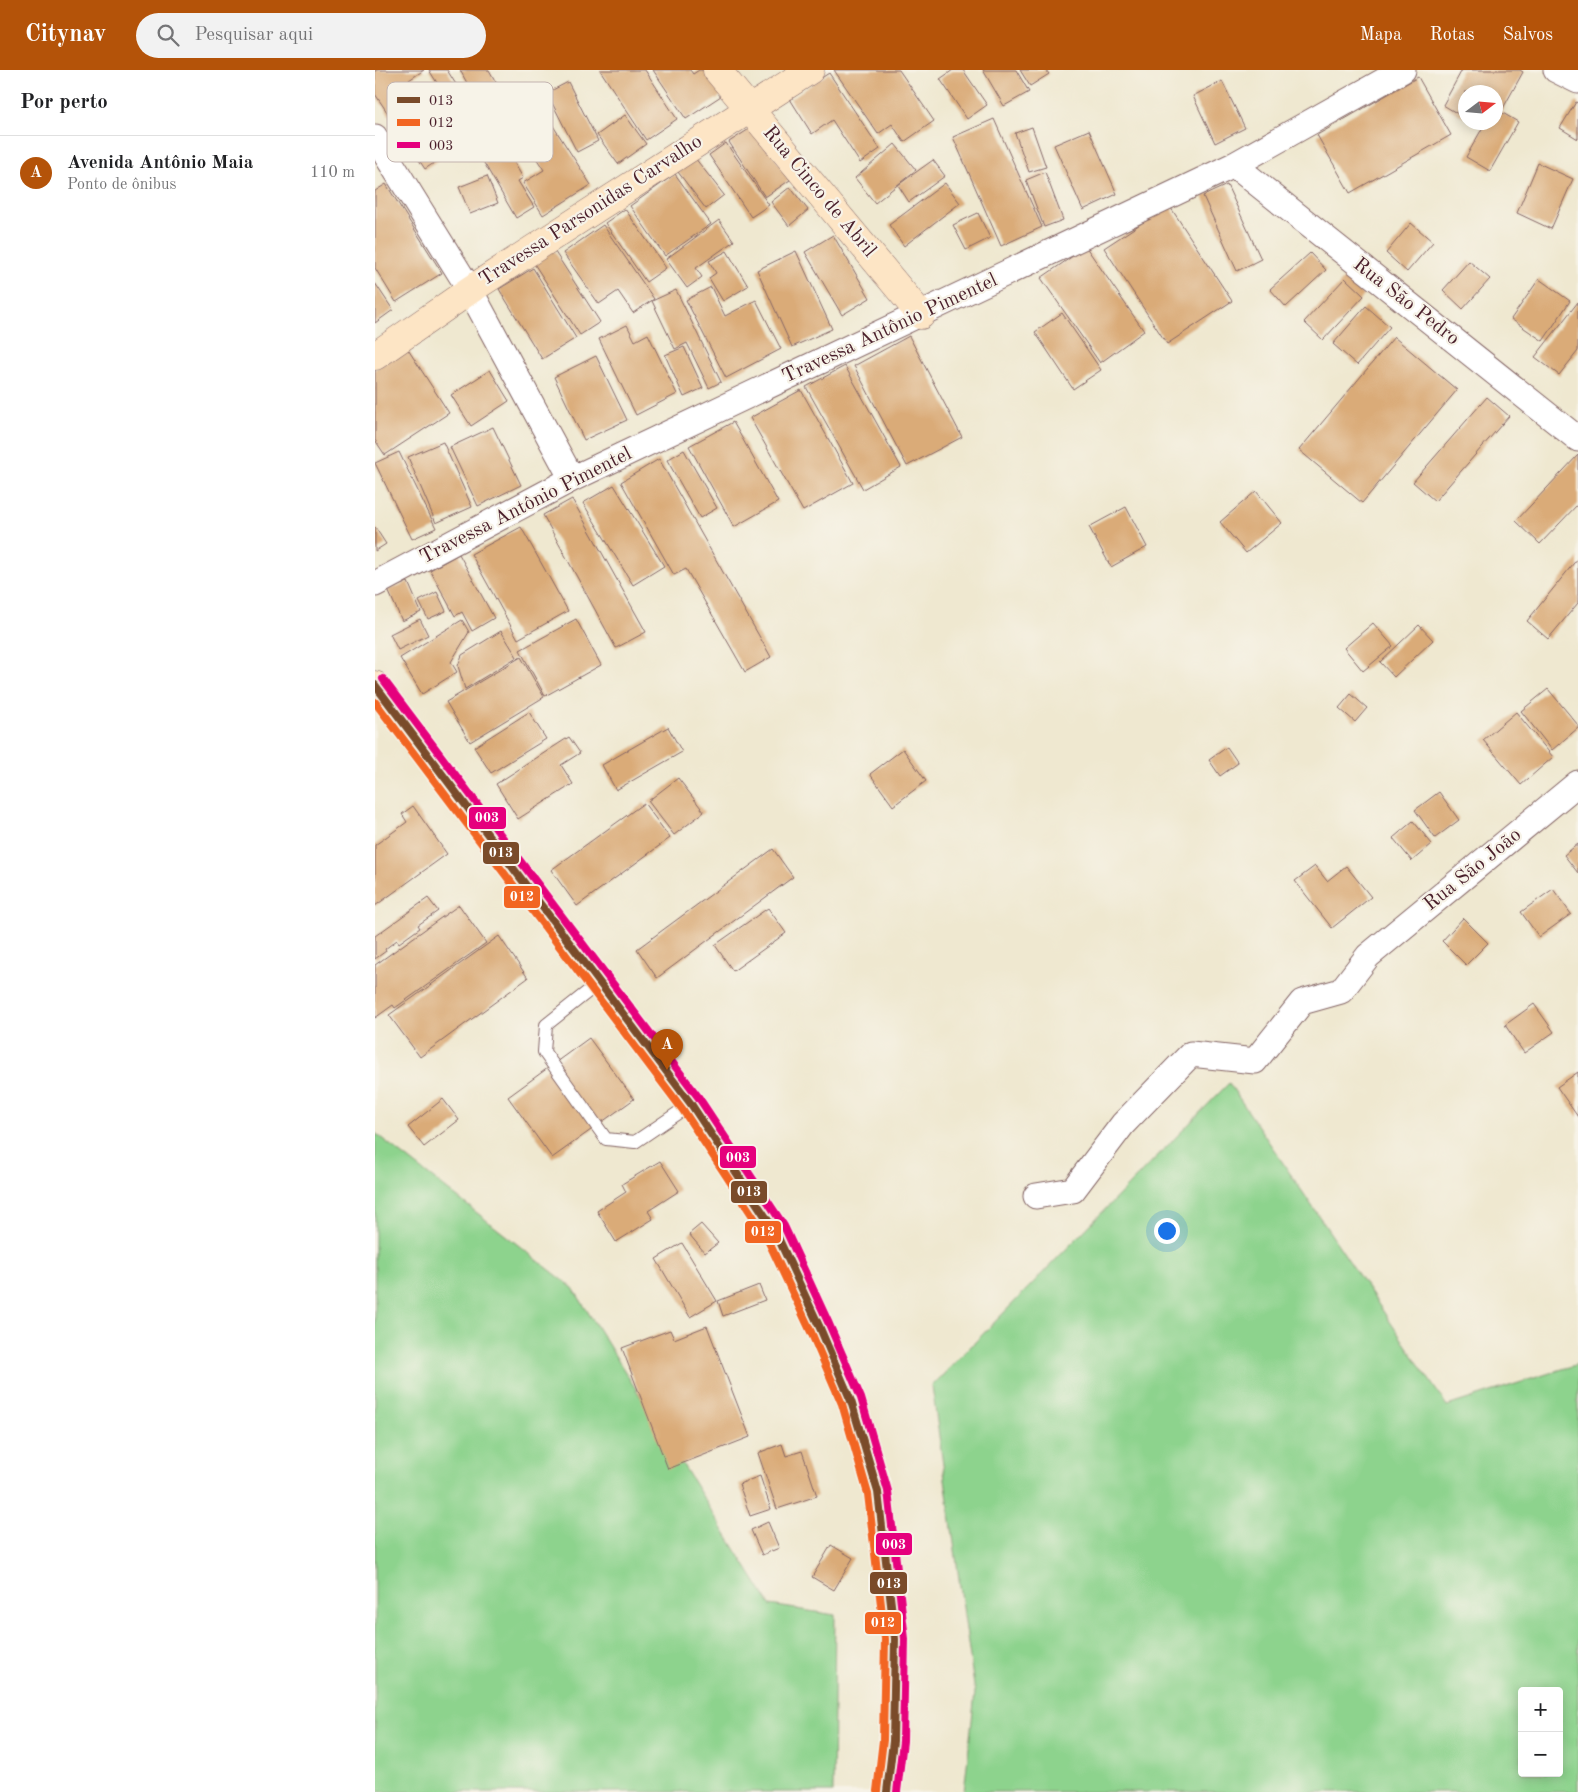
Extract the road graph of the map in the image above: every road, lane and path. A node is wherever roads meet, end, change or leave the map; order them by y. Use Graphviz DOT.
graph roads {
  1 [pos="717,70"];
  2 [pos="810,70"];
  3 [pos="1403,70"];
  4 [pos="1556,70"];
  5 [pos="1578,81"];
  6 [pos="749,108"];
  7 [pos="375,137"];
  8 [pos="387,156"];
  9 [pos="391,162"];
  10 [pos="1234,165"];
  11 [pos="470,290"];
  12 [pos="921,315"];
  13 [pos="375,356"];
  14 [pos="1578,439"];
  15 [pos="572,480"];
  16 [pos="375,584"];
  17 [pos="375,686"];
  18 [pos="1578,783"];
  19 [pos="600,982"];
  20 [pos="691,1104"];
  21 [pos="1036,1196"];
  22 [pos="887,1792"];
  1 -- 6 [label="main road, Rua Cinco de Abril"];
  2 -- 6 [label="main road, Travessa Parsonidas Carvalho"];
  3 -- 10 [label="street, Travessa Antônio Pimentel"];
  4 -- 5 [label="street"];
  6 -- 11 [label="main road, Travessa Parsonidas Carvalho"];
  6 -- 12 [label="main road, Rua Cinco de Abril"];
  7 -- 8 [label="street"];
  9 -- 11 [label="street"];
  10 -- 12 [label="street, Travessa Antônio Pimentel"];
  10 -- 14 [label="street, Rua São Pedro"];
  11 -- 13 [label="main road, Travessa Parsonidas Carvalho"];
  11 -- 15 [label="street"];
  12 -- 15 [label="street, Travessa Antônio Pimentel"];
  15 -- 16 [label="street, Travessa Antônio Pimentel"];
  17 -- 19 [label="main road"];
  18 -- 21 [label="street, Rua São João"];
  19 -- 20 [label="main road"];
  19 -- 20 [label="lane"];
  20 -- 22 [label="main road"];
}
